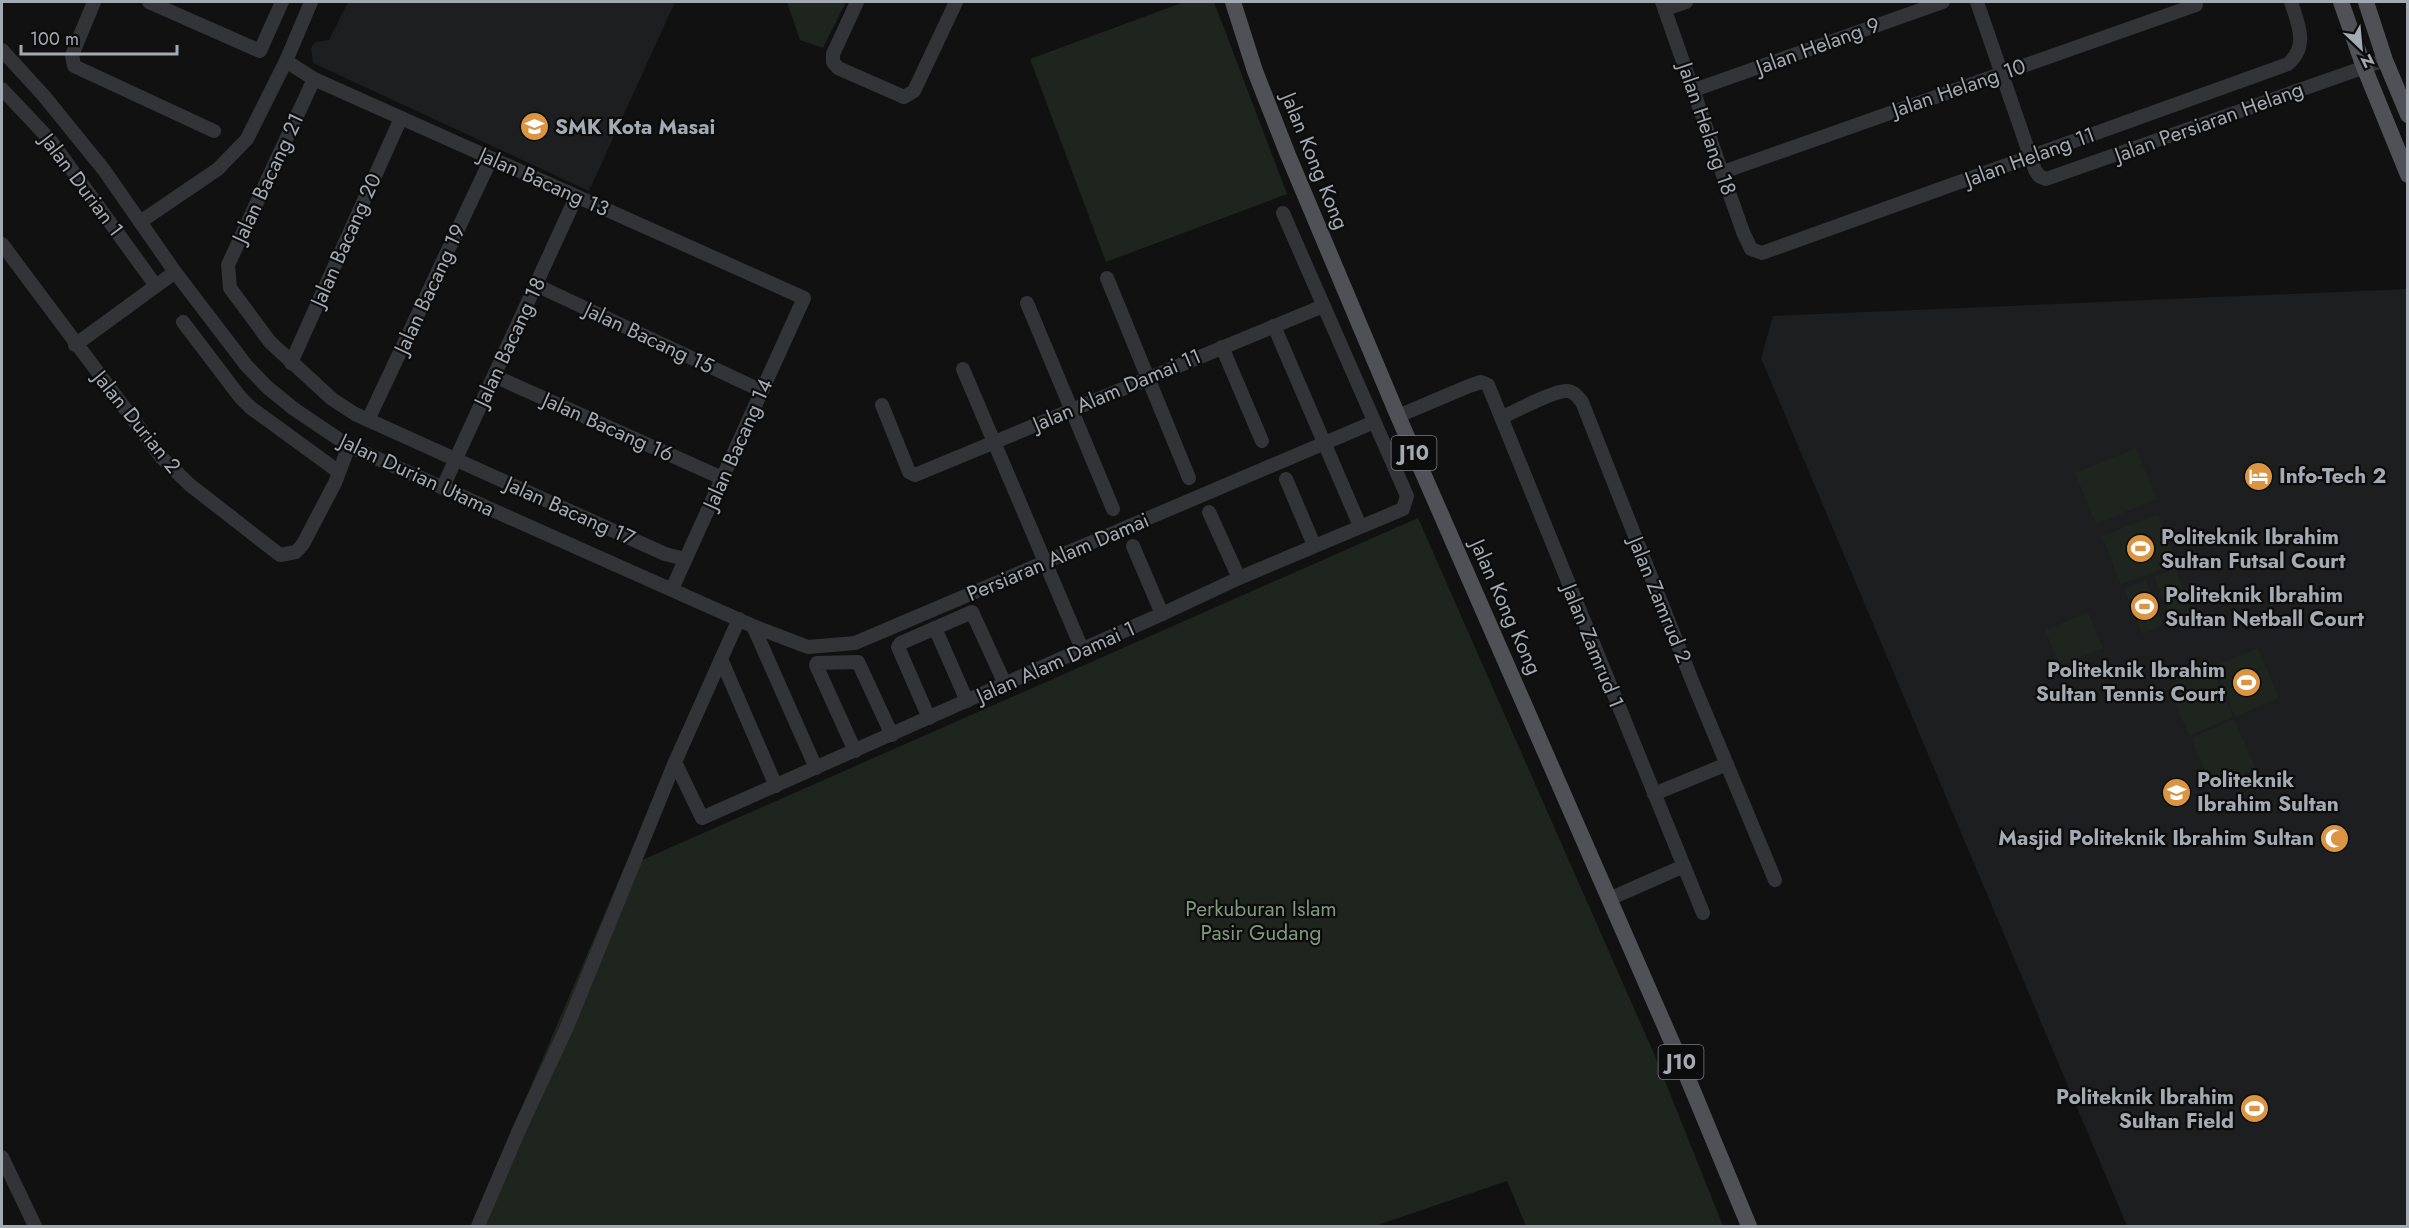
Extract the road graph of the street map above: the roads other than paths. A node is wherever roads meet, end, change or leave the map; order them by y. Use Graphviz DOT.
graph roads {
  1 [pos="94,2"];
  2 [pos="148,2"];
  3 [pos="282,2"];
  4 [pos="311,2"];
  5 [pos="857,2"];
  6 [pos="956,2"];
  7 [pos="1233,2"];
  8 [pos="1686,2"];
  9 [pos="1943,2"];
  10 [pos="1977,2"];
  11 [pos="2291,2"];
  12 [pos="2341,2"];
  13 [pos="2367,2"];
  14 [pos="2196,3"];
  15 [pos="1664,5"];
  16 [pos="2,50"];
  17 [pos="2385,60"];
  18 [pos="286,62"];
  19 [pos="2364,67"];
  20 [pos="2002,73"];
  21 [pos="314,79"];
  22 [pos="2,89"];
  23 [pos="1694,90"];
  24 [pos="2408,115"];
  25 [pos="401,118"];
  26 [pos="214,131"];
  27 [pos="491,159"];
  28 [pos="2033,164"];
  29 [pos="1722,172"];
  30 [pos="2408,175"];
  31 [pos="576,196"];
  32 [pos="1283,213"];
  33 [pos="140,222"];
  34 [pos="2,244"];
  35 [pos="1757,252"];
  36 [pos="175,272"];
  37 [pos="228,277"];
  38 [pos="1107,278"];
  39 [pos="536,285"];
  40 [pos="156,286"];
  41 [pos="804,298"];
  42 [pos="1027,303"];
  43 [pos="1323,306"];
  44 [pos="183,322"];
  45 [pos="1274,326"];
  46 [pos="75,345"];
  47 [pos="1222,347"];
  48 [pos="291,363"];
  49 [pos="963,369"];
  50 [pos="494,376"];
  51 [pos="1147,377"];
  52 [pos="762,391"];
  53 [pos="882,405"];
  54 [pos="1070,409"];
  55 [pos="1398,416"];
  56 [pos="1502,417"];
  57 [pos="368,420"];
  58 [pos="1374,422"];
  59 [pos="1262,441"];
  60 [pos="993,442"];
  61 [pos="1324,443"];
  62 [pos="349,446"];
  63 [pos="456,460"];
  64 [pos="339,472"];
  65 [pos="722,478"];
  66 [pos="1189,478"];
  67 [pos="1286,479"];
  68 [pos="444,487"];
  69 [pos="1113,510"];
  70 [pos="1209,512"];
  71 [pos="1360,526"];
  72 [pos="1314,545"];
  73 [pos="1133,546"];
  74 [pos="685,559"];
  75 [pos="1045,562"];
  76 [pos="1239,578"];
  77 [pos="672,589"];
  78 [pos="1162,614"];
  79 [pos="738,619"];
  80 [pos="753,626"];
  81 [pos="935,628"];
  82 [pos="1082,649"];
  83 [pos="721,659"];
  84 [pos="1005,684"];
  85 [pos="967,701"];
  86 [pos="929,718"];
  87 [pos="892,735"];
  88 [pos="855,751"];
  89 [pos="675,762"];
  90 [pos="1726,764"];
  91 [pos="816,768"];
  92 [pos="776,786"];
  93 [pos="1654,794"];
  94 [pos="1684,866"];
  95 [pos="1775,880"];
  96 [pos="1609,899"];
  97 [pos="1703,913"];
  98 [pos="2,1160"];
  99 [pos="35,1227"];
  100 [pos="478,1227"];
  101 [pos="1749,1227"];
  1 -- 26 [label="street"];
  2 -- 3 [label="street"];
  4 -- 18 [label="street"];
  5 -- 6 [label="street"];
  7 -- 55 [label="main road, Jalan Kong Kong / J10"];
  8 -- 15 [label="street"];
  9 -- 23 [label="street, Jalan Helang 9"];
  10 -- 20 [label="street"];
  11 -- 28 [label="street, Jalan Helang 11"];
  12 -- 19 [label="main road"];
  13 -- 17 [label="main road"];
  14 -- 20 [label="street, Jalan Helang 10"];
  15 -- 23 [label="street, Jalan Helang 18"];
  16 -- 33 [label="street, Jalan Durian Utama"];
  17 -- 19 [label="street, Jalan Persiaran Helang"];
  17 -- 24 [label="main road"];
  18 -- 21 [label="street, Jalan Bacang 13"];
  18 -- 33 [label="street"];
  19 -- 28 [label="street, Jalan Persiaran Helang"];
  19 -- 30 [label="main road"];
  20 -- 28 [label="street"];
  20 -- 29 [label="street, Jalan Helang 10"];
  21 -- 25 [label="street, Jalan Bacang 13"];
  21 -- 37 [label="street, Jalan Bacang 21"];
  22 -- 40 [label="street, Jalan Durian 1"];
  23 -- 29 [label="street, Jalan Helang 18"];
  25 -- 27 [label="street, Jalan Bacang 13"];
  25 -- 48 [label="street, Jalan Bacang 20"];
  27 -- 31 [label="street, Jalan Bacang 13"];
  27 -- 57 [label="street, Jalan Bacang 19"];
  28 -- 35 [label="street, Jalan Helang 11"];
  29 -- 35 [label="street, Jalan Helang 18"];
  31 -- 39 [label="street, Jalan Bacang 18"];
  31 -- 41 [label="street, Jalan Bacang 13"];
  32 -- 43 [label="street"];
  33 -- 36 [label="street, Jalan Durian Utama"];
  34 -- 46 [label="street, Jalan Durian 2"];
  36 -- 40 [label="street"];
  36 -- 62 [label="street, Jalan Durian Utama"];
  37 -- 48 [label="street, Jalan Bacang 17"];
  38 -- 51 [label="street"];
  39 -- 50 [label="street, Jalan Bacang 18"];
  39 -- 52 [label="street, Jalan Bacang 15"];
  40 -- 46 [label="street"];
  41 -- 52 [label="street, Jalan Bacang 14"];
  42 -- 54 [label="street"];
  43 -- 45 [label="street, Jalan Alam Damai 11"];
  43 -- 58 [label="street"];
  44 -- 64 [label="street"];
  45 -- 47 [label="street, Jalan Alam Damai 11"];
  45 -- 61 [label="street"];
  46 -- 64 [label="street, Jalan Durian 2"];
  47 -- 51 [label="street, Jalan Alam Damai 11"];
  47 -- 59 [label="street"];
  48 -- 57 [label="street, Jalan Bacang 17"];
  49 -- 60 [label="street"];
  50 -- 63 [label="street, Jalan Bacang 18"];
  50 -- 65 [label="street, Jalan Bacang 16"];
  51 -- 54 [label="street, Jalan Alam Damai 11"];
  51 -- 66 [label="street"];
  52 -- 65 [label="street, Jalan Bacang 14"];
  53 -- 60 [label="street, Jalan Alam Damai 11"];
  54 -- 60 [label="street, Jalan Alam Damai 11"];
  54 -- 69 [label="street"];
  55 -- 56 [label="street, Jalan Zamrud 1"];
  55 -- 96 [label="main road, Jalan Kong Kong / J10"];
  56 -- 90 [label="street, Jalan Zamrud 2"];
  56 -- 93 [label="street, Jalan Zamrud 1"];
  57 -- 63 [label="street, Jalan Bacang 17"];
  58 -- 61 [label="street, Persiaran Alam Damai"];
  58 -- 71 [label="street, Jalan Alam Damai 1"];
  60 -- 75 [label="street"];
  61 -- 71 [label="street"];
  61 -- 75 [label="street, Persiaran Alam Damai"];
  62 -- 64 [label="street, Jalan Durian 2"];
  62 -- 68 [label="street, Jalan Durian Utama"];
  63 -- 68 [label="street, Jalan Bacang 18"];
  63 -- 74 [label="street, Jalan Bacang 17"];
  65 -- 74 [label="street, Jalan Bacang 14"];
  67 -- 72 [label="street"];
  68 -- 77 [label="street, Jalan Durian Utama"];
  70 -- 76 [label="street"];
  71 -- 72 [label="street, Jalan Alam Damai 1"];
  72 -- 76 [label="street, Jalan Alam Damai 1"];
  73 -- 78 [label="street"];
  74 -- 77 [label="street, Jalan Bacang 14"];
  75 -- 80 [label="street, Persiaran Alam Damai"];
  75 -- 82 [label="street"];
  76 -- 78 [label="street, Jalan Alam Damai 1"];
  77 -- 79 [label="street, Jalan Durian Utama"];
  78 -- 82 [label="street, Jalan Alam Damai 1"];
  79 -- 80 [label="street, Persiaran Alam Damai"];
  79 -- 83 [label="street"];
  80 -- 91 [label="street"];
  81 -- 84 [label="street"];
  81 -- 85 [label="street"];
  81 -- 86 [label="street"];
  82 -- 84 [label="street, Jalan Alam Damai 1"];
  83 -- 89 [label="street"];
  83 -- 92 [label="street"];
  84 -- 85 [label="street, Jalan Alam Damai 1"];
  85 -- 86 [label="street, Jalan Alam Damai 1"];
  86 -- 87 [label="street, Jalan Alam Damai 1"];
  87 -- 88 [label="street, Jalan Alam Damai 1"];
  87 -- 88 [label="street"];
  88 -- 91 [label="street, Jalan Alam Damai 1"];
  89 -- 92 [label="street, Jalan Alam Damai 1"];
  89 -- 100 [label="street"];
  90 -- 93 [label="street"];
  90 -- 95 [label="street, Jalan Zamrud 2"];
  91 -- 92 [label="street, Jalan Alam Damai 1"];
  93 -- 94 [label="street, Jalan Zamrud 1"];
  94 -- 96 [label="street"];
  94 -- 97 [label="street, Jalan Zamrud 1"];
  96 -- 101 [label="main road, Jalan Kong Kong / J10"];
  98 -- 99 [label="street"];
}
